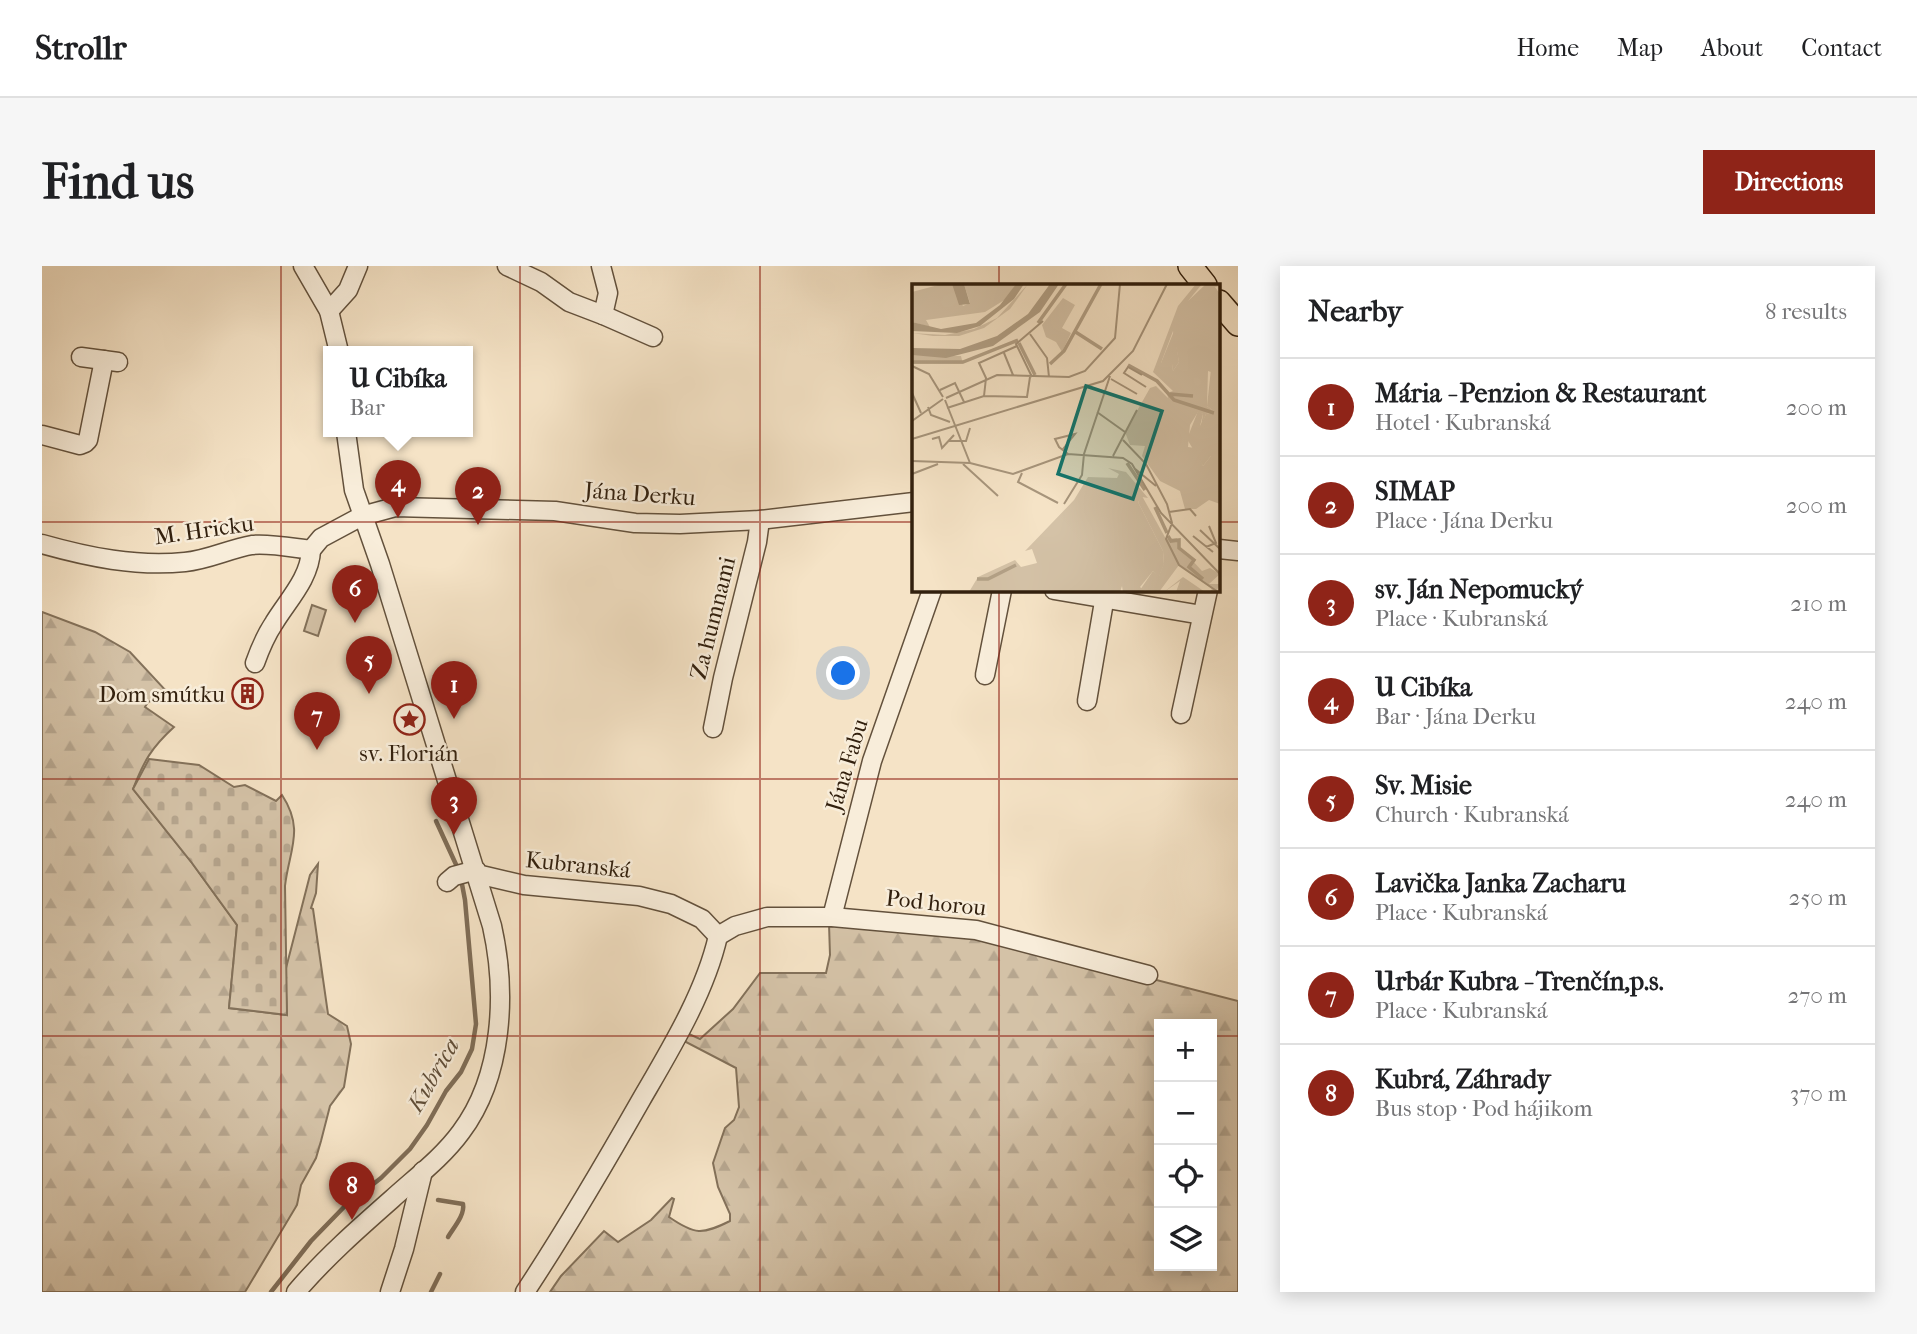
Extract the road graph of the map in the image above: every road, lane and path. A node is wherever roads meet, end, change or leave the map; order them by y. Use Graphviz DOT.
graph roads {
  1 [pos="303,266"];
  2 [pos="358,266"];
  3 [pos="508,266"];
  4 [pos="601,266"];
  5 [pos="1189,266"];
  6 [pos="1204,284"];
  7 [pos="1220,303"];
  8 [pos="329,311"];
  9 [pos="603,315"];
  10 [pos="1238,324"];
  11 [pos="653,337"];
  12 [pos="338,346"];
  13 [pos="81,357"];
  14 [pos="42,435"];
  15 [pos="347,437"];
  16 [pos="912,502"];
  17 [pos="362,516"];
  18 [pos="760,520"];
  19 [pos="42,544"];
  20 [pos="1220,549"];
  21 [pos="311,550"];
  22 [pos="1238,551"];
  23 [pos="931,592"];
  24 [pos="1002,592"];
  25 [pos="1080,592"];
  26 [pos="1208,592"];
  27 [pos="1105,594"];
  28 [pos="1202,615"];
  29 [pos="255,663"];
  30 [pos="985,676"];
  31 [pos="1087,701"];
  32 [pos="1181,713"];
  33 [pos="713,729"];
  34 [pos="464,875"];
  35 [pos="832,917"];
  36 [pos="718,936"];
  37 [pos="1148,975"];
  38 [pos="423,1171"];
  39 [pos="296,1292"];
  40 [pos="390,1292"];
  41 [pos="525,1292"];
  1 -- 8 [label="street"];
  2 -- 8 [label="street"];
  3 -- 9 [label="street"];
  4 -- 9 [label="street"];
  5 -- 6 [label="main road"];
  7 -- 10 [label="main road"];
  8 -- 12 [label="street"];
  9 -- 11 [label="street"];
  13 -- 14 [label="street"];
  15 -- 17 [label="street"];
  16 -- 18 [label="street, Jána Derku"];
  17 -- 18 [label="street, Jána Derku"];
  17 -- 21 [label="street"];
  17 -- 34 [label="street"];
  18 -- 33 [label="street, Za humnami"];
  19 -- 21 [label="street, M. Hricku"];
  20 -- 22 [label="street"];
  21 -- 29 [label="street"];
  23 -- 35 [label="street, Jána Fabu"];
  24 -- 30 [label="street"];
  25 -- 27 [label="street"];
  26 -- 28 [label="street"];
  27 -- 28 [label="street"];
  27 -- 31 [label="street"];
  28 -- 32 [label="street"];
  34 -- 36 [label="street, Kubranská"];
  34 -- 38 [label="street"];
  35 -- 36 [label="street, Pod horou"];
  35 -- 37 [label="street, Pod horou"];
  36 -- 41 [label="street"];
  38 -- 39 [label="street"];
  38 -- 40 [label="street"];
}
